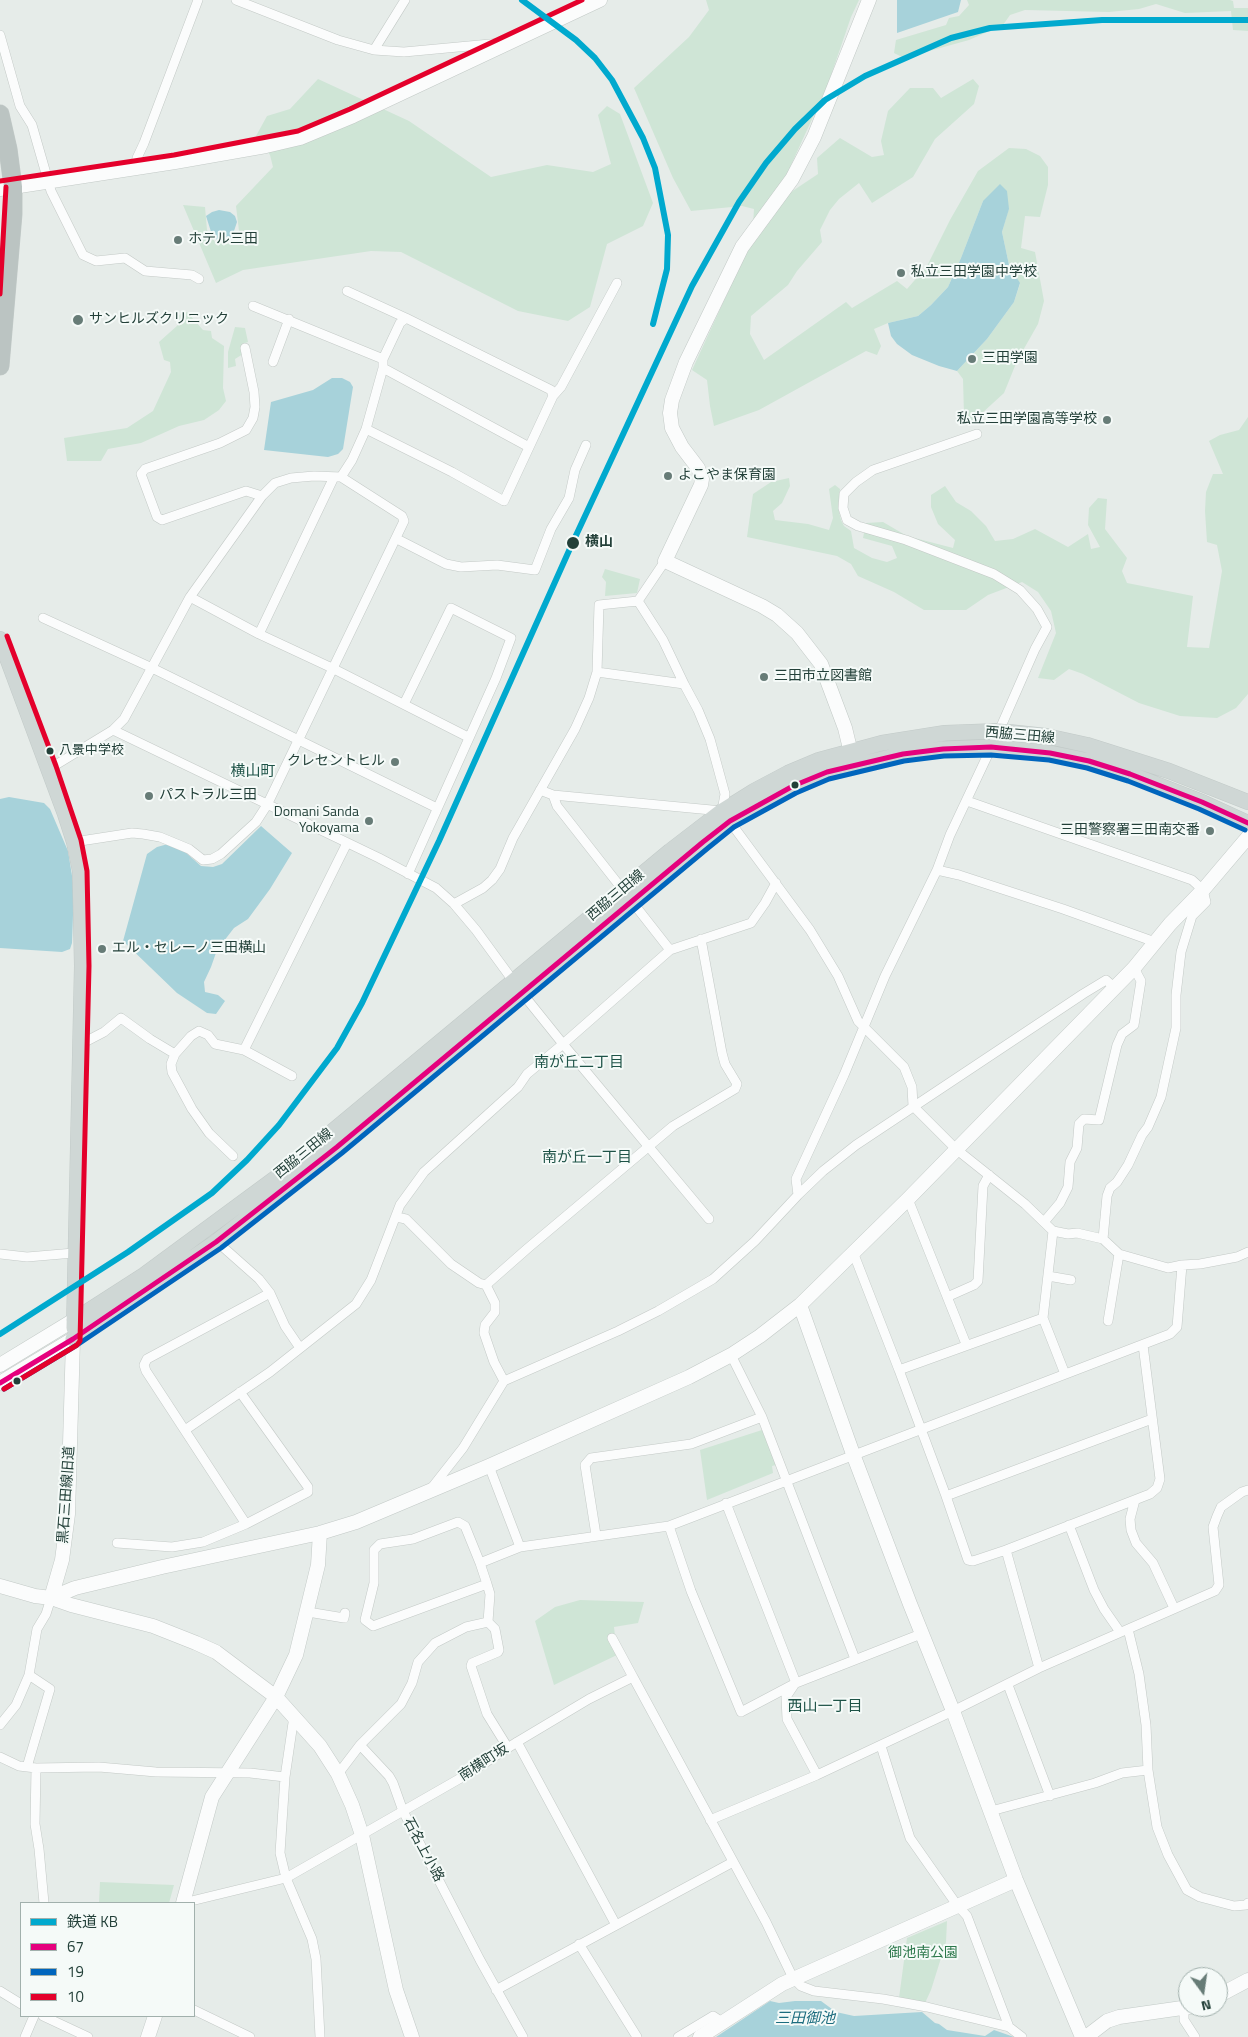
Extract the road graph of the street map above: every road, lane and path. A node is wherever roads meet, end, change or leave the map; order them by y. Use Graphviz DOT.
graph roads {
  1 [pos="198,0"];
  2 [pos="236,0"];
  3 [pos="405,0"];
  4 [pos="600,0"];
  5 [pos="869,0"];
  6 [pos="0,35"];
  7 [pos="510,43"];
  8 [pos="374,50"];
  9 [pos="0,114"];
  10 [pos="135,169"];
  11 [pos="47,182"];
  12 [pos="6,188"];
  13 [pos="199,279"];
  14 [pos="617,283"];
  15 [pos="347,291"];
  16 [pos="253,306"];
  17 [pos="406,318"];
  18 [pos="289,319"];
  19 [pos="245,348"];
  20 [pos="273,362"];
  21 [pos="383,364"];
  22 [pos="0,366"];
  23 [pos="553,396"];
  24 [pos="366,429"];
  25 [pos="977,434"];
  26 [pos="586,446"];
  27 [pos="529,447"];
  28 [pos="337,477"];
  29 [pos="262,496"];
  30 [pos="396,539"];
  31 [pos="665,561"];
  32 [pos="190,596"];
  33 [pos="638,601"];
  34 [pos="43,618"];
  35 [pos="259,634"];
  36 [pos="0,638"];
  37 [pos="150,667"];
  38 [pos="332,668"];
  39 [pos="597,672"];
  40 [pos="684,684"];
  41 [pos="404,704"];
  42 [pos="113,730"];
  43 [pos="999,731"];
  44 [pos="468,737"];
  45 [pos="297,741"];
  46 [pos="991,747"];
  47 [pos="853,757"];
  48 [pos="49,769"];
  49 [pos="540,790"];
  50 [pos="553,795"];
  51 [pos="967,801"];
  52 [pos="1248,802"];
  53 [pos="267,805"];
  54 [pos="437,808"];
  55 [pos="726,816"];
  56 [pos="1248,823"];
  57 [pos="1248,837"];
  58 [pos="74,842"];
  59 [pos="347,843"];
  60 [pos="937,870"];
  61 [pos="408,874"];
  62 [pos="776,883"];
  63 [pos="1204,890"];
  64 [pos="628,896"];
  65 [pos="454,904"];
  66 [pos="702,939"];
  67 [pos="1155,942"];
  68 [pos="670,950"];
  69 [pos="1134,968"];
  70 [pos="518,987"];
  71 [pos="1115,988"];
  72 [pos="864,1029"];
  73 [pos="564,1044"];
  74 [pos="79,1045"];
  75 [pos="244,1050"];
  76 [pos="175,1054"];
  77 [pos="292,1076"];
  78 [pos="913,1106"];
  79 [pos="650,1146"];
  80 [pos="956,1149"];
  81 [pos="234,1156"];
  82 [pos="989,1175"];
  83 [pos="798,1195"];
  84 [pos="908,1199"];
  85 [pos="396,1217"];
  86 [pos="709,1218"];
  87 [pos="1044,1222"];
  88 [pos="1053,1231"];
  89 [pos="211,1236"];
  90 [pos="1103,1240"];
  91 [pos="853,1252"];
  92 [pos="1248,1252"];
  93 [pos="74,1253"];
  94 [pos="0,1254"];
  95 [pos="1119,1254"];
  96 [pos="1182,1265"];
  97 [pos="1048,1276"];
  98 [pos="1071,1280"];
  99 [pos="486,1285"];
  100 [pos="270,1293"];
  101 [pos="947,1297"];
  102 [pos="800,1305"];
  103 [pos="1043,1318"];
  104 [pos="74,1320"];
  105 [pos="1108,1321"];
  106 [pos="74,1339"];
  107 [pos="966,1344"];
  108 [pos="1143,1345"];
  109 [pos="300,1348"];
  110 [pos="731,1355"];
  111 [pos="0,1365"];
  112 [pos="899,1370"];
  113 [pos="1065,1374"];
  114 [pos="504,1381"];
  115 [pos="0,1383"];
  116 [pos="240,1392"];
  117 [pos="762,1418"];
  118 [pos="1152,1419"];
  119 [pos="920,1429"];
  120 [pos="184,1430"];
  121 [pos="853,1454"];
  122 [pos="489,1466"];
  123 [pos="786,1480"];
  124 [pos="430,1490"];
  125 [pos="1248,1490"];
  126 [pos="946,1496"];
  127 [pos="1135,1500"];
  128 [pos="726,1503"];
  129 [pos="246,1524"];
  130 [pos="1070,1525"];
  131 [pos="669,1526"];
  132 [pos="320,1533"];
  133 [pos="596,1535"];
  134 [pos="117,1543"];
  135 [pos="520,1547"];
  136 [pos="1006,1550"];
  137 [pos="480,1563"];
  138 [pos="487,1584"];
  139 [pos="0,1586"];
  140 [pos="51,1598"];
  141 [pos="1174,1608"];
  142 [pos="308,1612"];
  143 [pos="345,1613"];
  144 [pos="488,1622"];
  145 [pos="1124,1630"];
  146 [pos="921,1634"];
  147 [pos="612,1638"];
  148 [pos="855,1659"];
  149 [pos="1039,1668"];
  150 [pos="29,1676"];
  151 [pos="633,1677"];
  152 [pos="796,1683"];
  153 [pos="1008,1685"];
  154 [pos="276,1697"];
  155 [pos="953,1711"];
  156 [pos="294,1716"];
  157 [pos="0,1725"];
  158 [pos="517,1742"];
  159 [pos="360,1745"];
  160 [pos="881,1746"];
  161 [pos="508,1748"];
  162 [pos="0,1757"];
  163 [pos="32,1768"];
  164 [pos="1148,1770"];
  165 [pos="228,1772"];
  166 [pos="338,1774"];
  167 [pos="817,1775"];
  168 [pos="285,1777"];
  169 [pos="1050,1796"];
  170 [pos="403,1811"];
  171 [pos="991,1811"];
  172 [pos="710,1820"];
  173 [pos="362,1835"];
  174 [pos="733,1862"];
  175 [pos="286,1878"];
  176 [pos="1016,1880"];
  177 [pos="44,1902"];
  178 [pos="183,1902"];
  179 [pos="187,1902"];
  180 [pos="1248,1903"];
  181 [pos="957,1905"];
  182 [pos="616,1925"];
  183 [pos="580,1944"];
  184 [pos="793,1978"];
  185 [pos="1246,1985"];
  186 [pos="496,1990"];
  187 [pos="0,1992"];
  188 [pos="1228,1992"];
  189 [pos="20,2003"];
  190 [pos="1178,2009"];
  191 [pos="195,2010"];
  192 [pos="34,2017"];
  193 [pos="45,2017"];
  194 [pos="155,2017"];
  195 [pos="1185,2017"];
  196 [pos="722,2022"];
  197 [pos="1008,2027"];
  198 [pos="26,2037"];
  199 [pos="88,2037"];
  200 [pos="148,2037"];
  201 [pos="250,2037"];
  202 [pos="320,2037"];
  203 [pos="412,2037"];
  204 [pos="523,2037"];
  205 [pos="637,2037"];
  206 [pos="678,2037"];
  207 [pos="700,2037"];
  208 [pos="1022,2037"];
  209 [pos="1082,2037"];
  210 [pos="1086,2037"];
  211 [pos="1195,2037"];
  1 -- 10 [label="street"];
  2 -- 8 [label="street"];
  3 -- 8 [label="street"];
  4 -- 7 [label="street"];
  5 -- 31 [label="street"];
  6 -- 11 [label="street"];
  7 -- 8 [label="street"];
  7 -- 10 [label="street"];
  9 -- 12 [label="highway"];
  10 -- 11 [label="street"];
  11 -- 12 [label="street"];
  11 -- 13 [label="street"];
  12 -- 22 [label="highway"];
  14 -- 23 [label="street"];
  15 -- 17 [label="street"];
  16 -- 18 [label="street"];
  17 -- 21 [label="street"];
  17 -- 23 [label="street"];
  18 -- 20 [label="street"];
  18 -- 21 [label="street"];
  19 -- 29 [label="street"];
  21 -- 24 [label="street"];
  21 -- 27 [label="street"];
  23 -- 27 [label="street"];
  24 -- 27 [label="street"];
  24 -- 28 [label="street"];
  25 -- 43 [label="street"];
  26 -- 30 [label="street"];
  28 -- 29 [label="street"];
  28 -- 30 [label="street"];
  28 -- 35 [label="street"];
  29 -- 32 [label="street"];
  30 -- 38 [label="street"];
  31 -- 33 [label="street"];
  31 -- 47 [label="street"];
  32 -- 35 [label="street"];
  32 -- 37 [label="street"];
  33 -- 39 [label="street"];
  33 -- 40 [label="street"];
  34 -- 37 [label="street"];
  35 -- 38 [label="street"];
  36 -- 48 [label="main road"];
  37 -- 42 [label="street"];
  37 -- 45 [label="street"];
  38 -- 41 [label="street"];
  38 -- 45 [label="street"];
  39 -- 40 [label="street"];
  39 -- 49 [label="street"];
  40 -- 55 [label="street"];
  41 -- 44 [label="street"];
  41 -- 44 [label="street"];
  42 -- 48 [label="street"];
  42 -- 53 [label="street"];
  43 -- 46 [label="street"];
  43 -- 47 [label="main road, 西脇三田線"];
  43 -- 52 [label="main road, 西脇三田線"];
  44 -- 54 [label="street"];
  45 -- 53 [label="street"];
  45 -- 54 [label="street"];
  46 -- 47 [label="main road, 西脇三田線"];
  46 -- 51 [label="street"];
  46 -- 56 [label="main road, 西脇三田線"];
  47 -- 55 [label="main road, 西脇三田線"];
  48 -- 58 [label="main road"];
  49 -- 50 [label="street"];
  49 -- 65 [label="street"];
  50 -- 55 [label="street"];
  50 -- 64 [label="street"];
  51 -- 60 [label="street"];
  51 -- 63 [label="street"];
  53 -- 58 [label="street"];
  53 -- 59 [label="street"];
  54 -- 61 [label="street"];
  55 -- 62 [label="street"];
  55 -- 64 [label="main road, 西脇三田線"];
  57 -- 63 [label="street"];
  58 -- 74 [label="main road"];
  59 -- 61 [label="street"];
  59 -- 75 [label="street"];
  60 -- 67 [label="street"];
  60 -- 72 [label="street"];
  61 -- 65 [label="street"];
  62 -- 66 [label="street"];
  62 -- 72 [label="street"];
  63 -- 67 [label="street"];
  63 -- 90 [label="street"];
  64 -- 68 [label="street"];
  64 -- 70 [label="main road, 西脇三田線"];
  65 -- 70 [label="street"];
  66 -- 68 [label="street"];
  66 -- 79 [label="street"];
  67 -- 69 [label="street"];
  68 -- 73 [label="street"];
  69 -- 71 [label="street"];
  69 -- 87 [label="street"];
  70 -- 73 [label="street"];
  70 -- 89 [label="main road, 西脇三田線"];
  71 -- 78 [label="street"];
  71 -- 80 [label="street"];
  72 -- 78 [label="street"];
  72 -- 83 [label="street"];
  73 -- 79 [label="street"];
  73 -- 85 [label="street"];
  74 -- 76 [label="street"];
  74 -- 93 [label="main road"];
  75 -- 76 [label="street"];
  75 -- 77 [label="street"];
  76 -- 81 [label="street"];
  78 -- 80 [label="street"];
  78 -- 83 [label="street"];
  79 -- 86 [label="street"];
  79 -- 99 [label="street"];
  80 -- 82 [label="street"];
  80 -- 84 [label="street"];
  82 -- 87 [label="street"];
  82 -- 101 [label="street"];
  83 -- 114 [label="street"];
  84 -- 91 [label="street"];
  84 -- 101 [label="street"];
  85 -- 99 [label="street"];
  85 -- 109 [label="street"];
  87 -- 88 [label="street"];
  88 -- 90 [label="street"];
  88 -- 97 [label="street"];
  89 -- 100 [label="street"];
  89 -- 104 [label="main road, 西脇三田線"];
  89 -- 106 [label="main road, 西脇三田線"];
  90 -- 95 [label="street"];
  91 -- 102 [label="street"];
  91 -- 112 [label="street"];
  92 -- 96 [label="street"];
  93 -- 94 [label="street"];
  93 -- 104 [label="main road"];
  95 -- 96 [label="street"];
  95 -- 105 [label="street"];
  96 -- 108 [label="street"];
  97 -- 98 [label="street"];
  97 -- 103 [label="street"];
  99 -- 114 [label="street"];
  100 -- 109 [label="street"];
  100 -- 120 [label="street"];
  101 -- 107 [label="street"];
  102 -- 110 [label="street"];
  102 -- 121 [label="street"];
  103 -- 107 [label="street"];
  103 -- 113 [label="street"];
  104 -- 106 [label="main road"];
  104 -- 111 [label="street"];
  106 -- 115 [label="street"];
  106 -- 140 [label="street, 黒石三田線旧道"];
  107 -- 112 [label="street"];
  108 -- 113 [label="street"];
  108 -- 118 [label="street"];
  109 -- 116 [label="street"];
  110 -- 117 [label="street"];
  110 -- 122 [label="street"];
  112 -- 119 [label="street"];
  113 -- 119 [label="street"];
  114 -- 124 [label="street"];
  116 -- 120 [label="street"];
  116 -- 129 [label="street"];
  117 -- 123 [label="street"];
  117 -- 133 [label="street"];
  118 -- 126 [label="street"];
  118 -- 127 [label="street"];
  119 -- 121 [label="street"];
  119 -- 126 [label="street"];
  120 -- 129 [label="street"];
  121 -- 123 [label="street"];
  121 -- 146 [label="street"];
  122 -- 124 [label="street"];
  122 -- 135 [label="street"];
  123 -- 128 [label="street"];
  123 -- 148 [label="street"];
  124 -- 132 [label="street"];
  125 -- 141 [label="street"];
  126 -- 136 [label="street"];
  127 -- 130 [label="street"];
  127 -- 141 [label="street"];
  128 -- 131 [label="street"];
  128 -- 152 [label="street"];
  129 -- 134 [label="street"];
  130 -- 136 [label="street"];
  130 -- 145 [label="street"];
  131 -- 133 [label="street"];
  131 -- 152 [label="street"];
  132 -- 140 [label="street"];
  132 -- 142 [label="street"];
  133 -- 135 [label="street"];
  135 -- 137 [label="street"];
  136 -- 149 [label="street"];
  137 -- 138 [label="street"];
  137 -- 138 [label="street"];
  138 -- 144 [label="street"];
  139 -- 140 [label="street"];
  140 -- 150 [label="street"];
  140 -- 154 [label="street"];
  141 -- 145 [label="street"];
  142 -- 143 [label="street"];
  142 -- 154 [label="street"];
  144 -- 159 [label="street"];
  144 -- 161 [label="street"];
  145 -- 149 [label="street"];
  145 -- 164 [label="street"];
  146 -- 148 [label="street"];
  146 -- 155 [label="street"];
  147 -- 151 [label="street"];
  148 -- 152 [label="street"];
  149 -- 153 [label="street"];
  150 -- 157 [label="street"];
  150 -- 163 [label="street"];
  151 -- 158 [label="street, 南横町坂"];
  151 -- 172 [label="street"];
  152 -- 167 [label="street"];
  153 -- 155 [label="street"];
  153 -- 169 [label="street"];
  154 -- 156 [label="street"];
  154 -- 165 [label="street"];
  155 -- 160 [label="street"];
  155 -- 171 [label="street"];
  156 -- 166 [label="street"];
  156 -- 168 [label="street"];
  158 -- 161 [label="street, 南横町坂"];
  158 -- 182 [label="street"];
  159 -- 166 [label="street"];
  159 -- 170 [label="street, 石名上小路"];
  160 -- 167 [label="street"];
  160 -- 181 [label="street"];
  161 -- 170 [label="street, 南横町坂"];
  162 -- 163 [label="street"];
  163 -- 165 [label="street"];
  163 -- 177 [label="street"];
  164 -- 169 [label="street"];
  164 -- 180 [label="street"];
  165 -- 168 [label="street"];
  165 -- 178 [label="street"];
  166 -- 173 [label="street"];
  167 -- 172 [label="street"];
  168 -- 175 [label="street"];
  169 -- 171 [label="street"];
  170 -- 173 [label="street, 南横町坂"];
  170 -- 186 [label="street, 石名上小路"];
  171 -- 176 [label="street"];
  172 -- 174 [label="street"];
  173 -- 175 [label="street, 南横町坂"];
  173 -- 203 [label="street"];
  174 -- 182 [label="street"];
  174 -- 184 [label="street"];
  175 -- 179 [label="street, 南横町坂"];
  175 -- 202 [label="street"];
  176 -- 181 [label="street"];
  176 -- 209 [label="street"];
  181 -- 184 [label="street"];
  181 -- 197 [label="street"];
  182 -- 183 [label="street"];
  183 -- 186 [label="street"];
  183 -- 205 [label="street"];
  184 -- 196 [label="street"];
  184 -- 197 [label="street"];
  185 -- 188 [label="street"];
  186 -- 204 [label="street, 石名上小路"];
  187 -- 189 [label="street"];
  190 -- 210 [label="street"];
  191 -- 201 [label="street"];
  192 -- 198 [label="street"];
  193 -- 199 [label="street"];
  194 -- 200 [label="street"];
  195 -- 211 [label="street"];
  196 -- 206 [label="street"];
  196 -- 207 [label="street"];
  197 -- 208 [label="street"];
}
